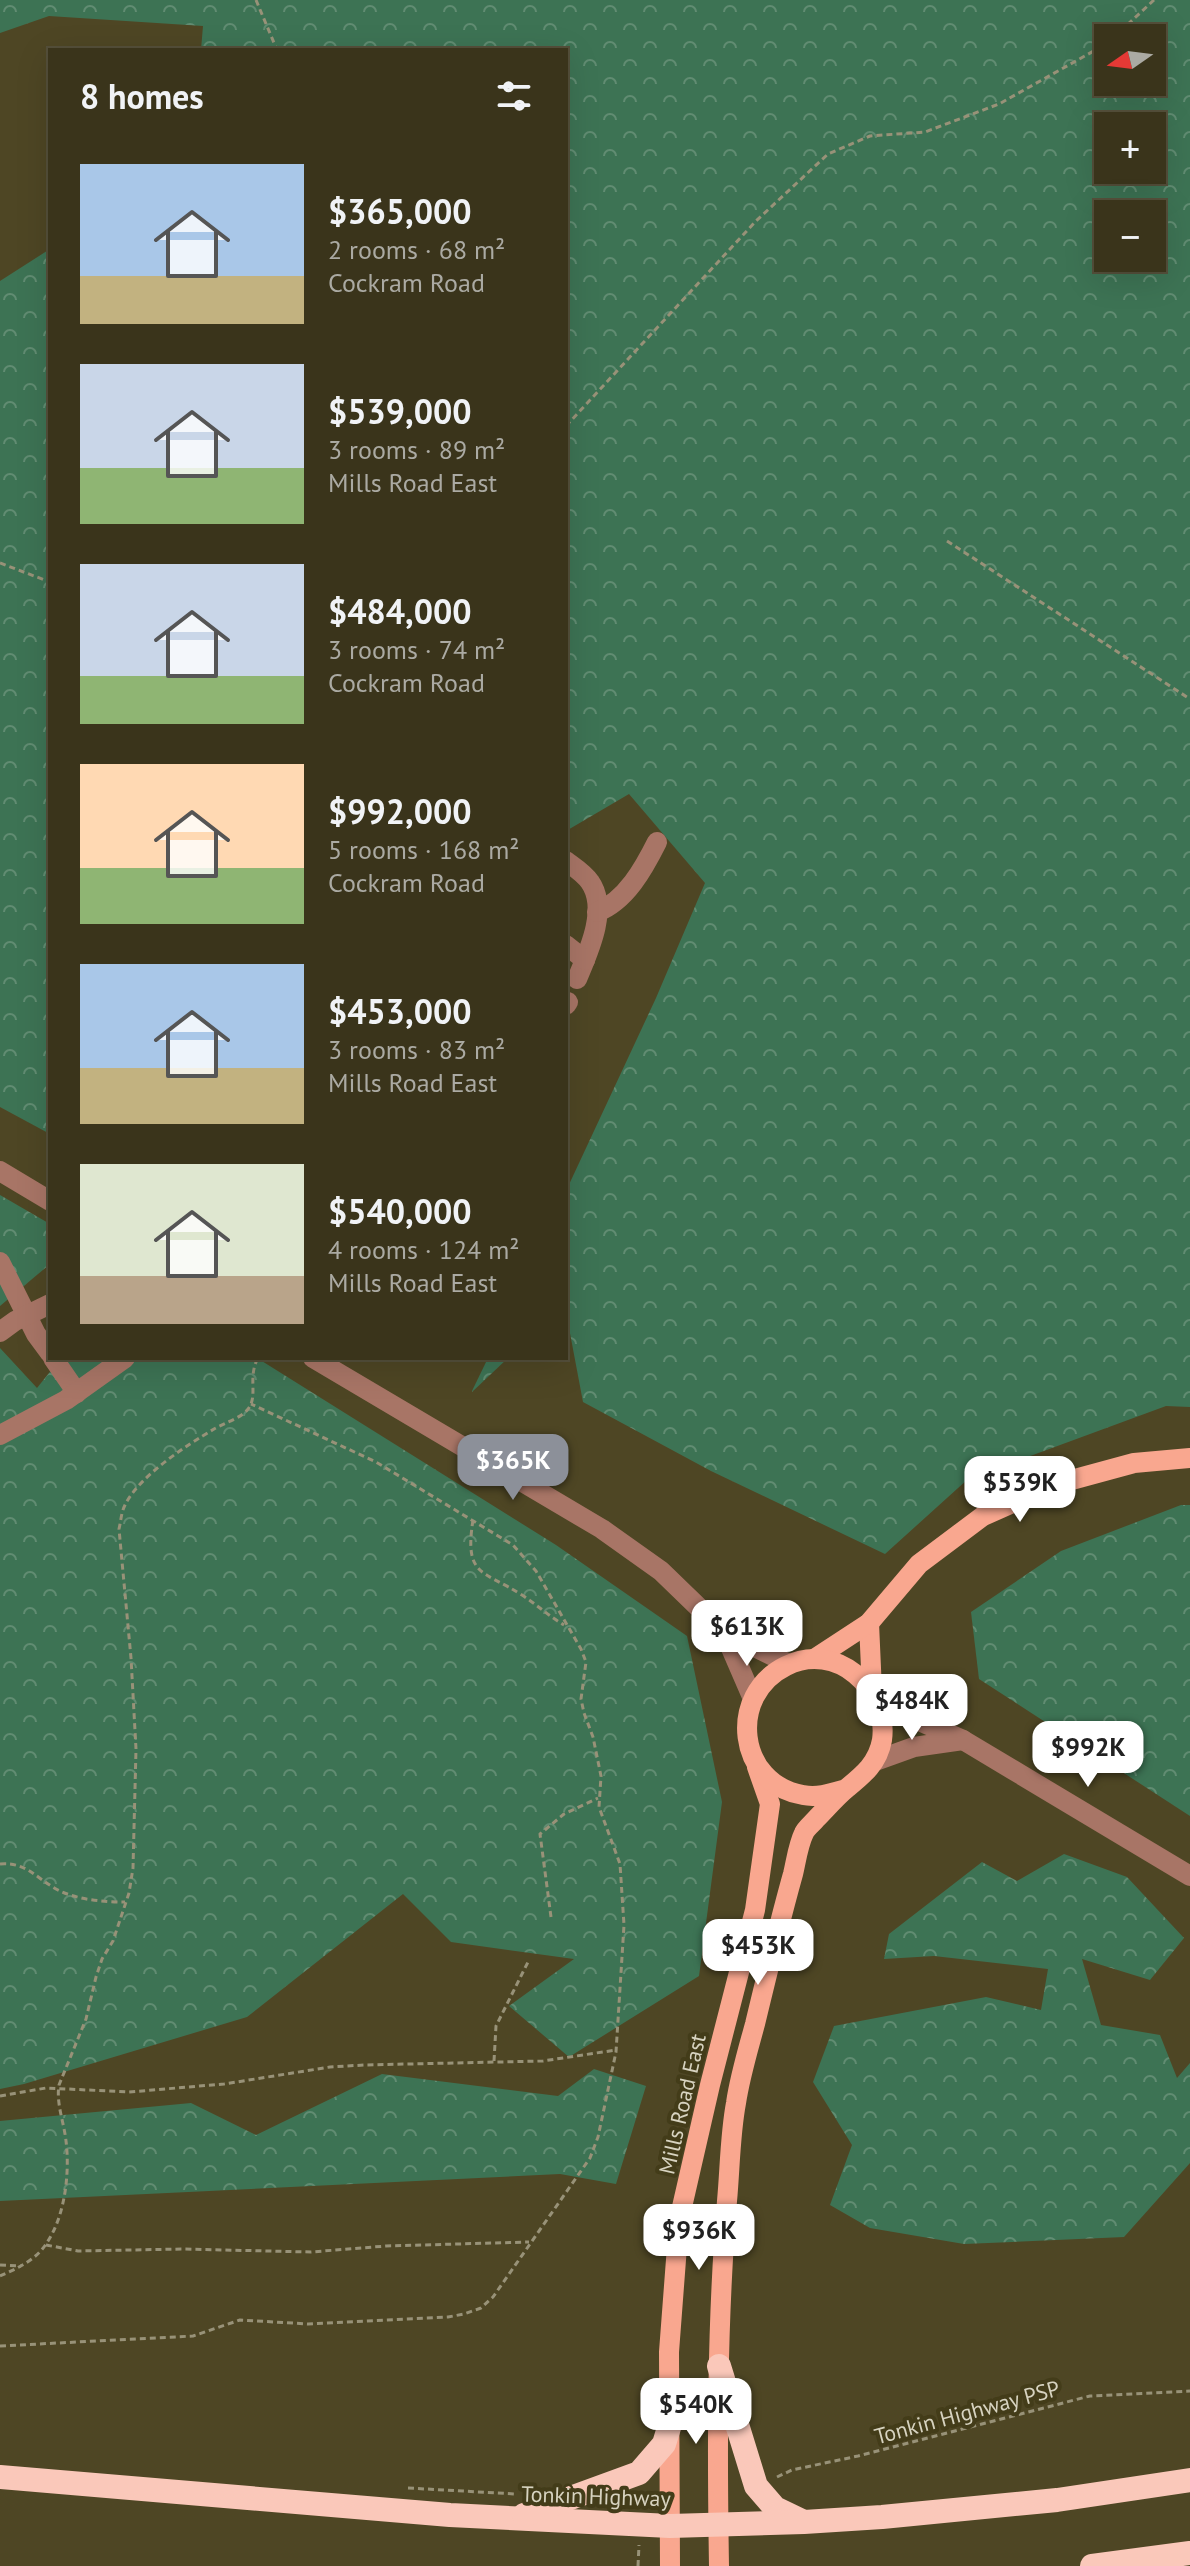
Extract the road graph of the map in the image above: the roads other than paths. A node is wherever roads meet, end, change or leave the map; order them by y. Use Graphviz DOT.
graph roads {
  1 [pos="657,842"];
  2 [pos="568,863"];
  3 [pos="597,912"];
  4 [pos="568,948"];
  5 [pos="0,1171"];
  6 [pos="48,1200"];
  7 [pos="0,1262"];
  8 [pos="48,1305"];
  9 [pos="27,1315"];
  10 [pos="0,1332"];
  11 [pos="48,1349"];
  12 [pos="55,1360"];
  13 [pos="122,1360"];
  14 [pos="316,1360"];
  15 [pos="77,1393"];
  16 [pos="0,1435"];
  17 [pos="1190,1458"];
  18 [pos="869,1623"];
  19 [pos="724,1632"];
  20 [pos="814,1659"];
  21 [pos="789,1664"];
  22 [pos="875,1697"];
  23 [pos="753,1699"];
  24 [pos="963,1740"];
  25 [pos="753,1756"];
  26 [pos="875,1761"];
  27 [pos="846,1789"];
  28 [pos="1190,1876"];
  29 [pos="719,2366"];
  30 [pos="671,2421"];
  31 [pos="0,2477"];
  32 [pos="1190,2480"];
  33 [pos="514,2519"];
  34 [pos="804,2522"];
  35 [pos="718,2525"];
  36 [pos="670,2526"];
  37 [pos="1190,2553"];
  38 [pos="670,2566"];
  39 [pos="719,2566"];
  40 [pos="1092,2566"];
  1 -- 3 [label="street"];
  2 -- 3 [label="street"];
  3 -- 4 [label="street"];
  5 -- 6 [label="street"];
  7 -- 9 [label="street"];
  8 -- 9 [label="street"];
  9 -- 10 [label="street"];
  9 -- 11 [label="street"];
  12 -- 15 [label="street"];
  13 -- 15 [label="street"];
  14 -- 19 [label="street"];
  15 -- 16 [label="street"];
  17 -- 18 [label="main road"];
  18 -- 20 [label="main road"];
  18 -- 22 [label="main road"];
  19 -- 21 [label="street"];
  19 -- 23 [label="street"];
  20 -- 21 [label="main road"];
  20 -- 22 [label="main road"];
  21 -- 23 [label="main road"];
  22 -- 24 [label="street"];
  22 -- 26 [label="main road"];
  23 -- 25 [label="main road"];
  24 -- 26 [label="street"];
  24 -- 28 [label="street"];
  25 -- 27 [label="main road"];
  25 -- 30 [label="main road, Mills Road East"];
  26 -- 27 [label="main road"];
  27 -- 29 [label="main road"];
  29 -- 34 [label="highway"];
  29 -- 35 [label="main road"];
  30 -- 33 [label="highway"];
  30 -- 36 [label="main road, Mills Road East"];
  31 -- 33 [label="highway, Tonkin Highway"];
  32 -- 34 [label="highway, Tonkin Highway"];
  33 -- 36 [label="highway, Tonkin Highway"];
  34 -- 35 [label="highway, Tonkin Highway"];
  35 -- 36 [label="highway, Tonkin Highway"];
  35 -- 39 [label="main road"];
  36 -- 38 [label="main road, Mills Road East"];
  37 -- 40 [label="highway"];
}
